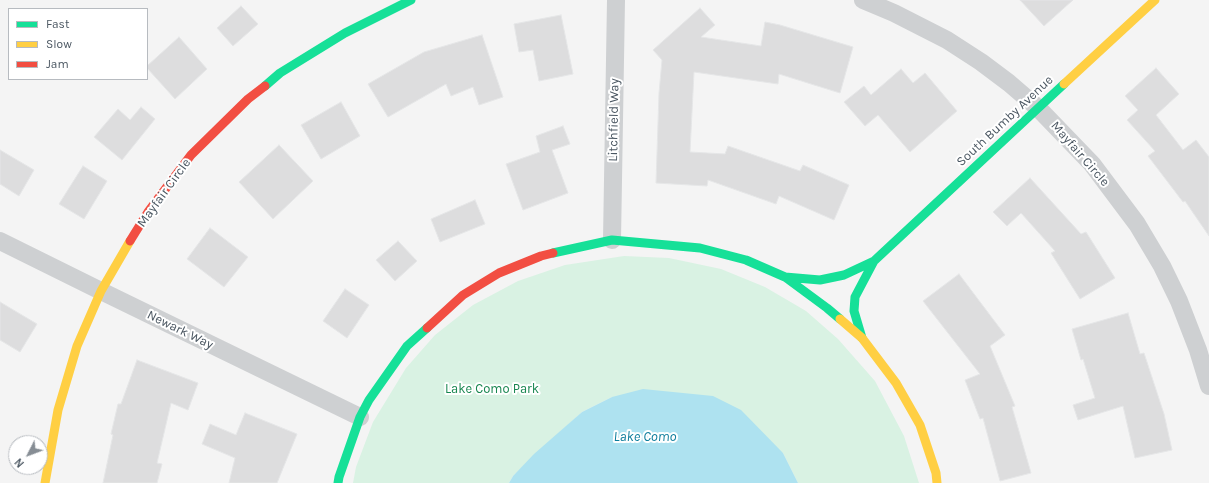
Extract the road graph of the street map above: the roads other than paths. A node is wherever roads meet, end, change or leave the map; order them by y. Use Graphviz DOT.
graph roads {
  1 [pos="411,0"];
  2 [pos="616,0"];
  3 [pos="863,0"];
  4 [pos="1155,0"];
  5 [pos="1038,108"];
  6 [pos="612,240"];
  7 [pos="0,241"];
  8 [pos="874,261"];
  9 [pos="785,277"];
  10 [pos="101,291"];
  11 [pos="862,338"];
  12 [pos="1209,386"];
  13 [pos="360,417"];
  14 [pos="45,483"];
  15 [pos="338,483"];
  16 [pos="937,483"];
  1 -- 10 [label="street, Mayfair Circle"];
  2 -- 6 [label="street, Litchfield Way"];
  3 -- 5 [label="street, Mayfair Circle"];
  4 -- 5 [label="street, South Bumby Avenue"];
  5 -- 8 [label="street, South Bumby Avenue"];
  5 -- 12 [label="street, Mayfair Circle"];
  6 -- 9 [label="street"];
  6 -- 13 [label="street"];
  7 -- 10 [label="street, Newark Way"];
  8 -- 9 [label="street, South Bumby Avenue"];
  8 -- 11 [label="street, South Bumby Avenue"];
  9 -- 11 [label="street"];
  10 -- 13 [label="street, Newark Way"];
  10 -- 14 [label="street, Mayfair Circle"];
  11 -- 16 [label="street"];
  13 -- 15 [label="street"];
}
